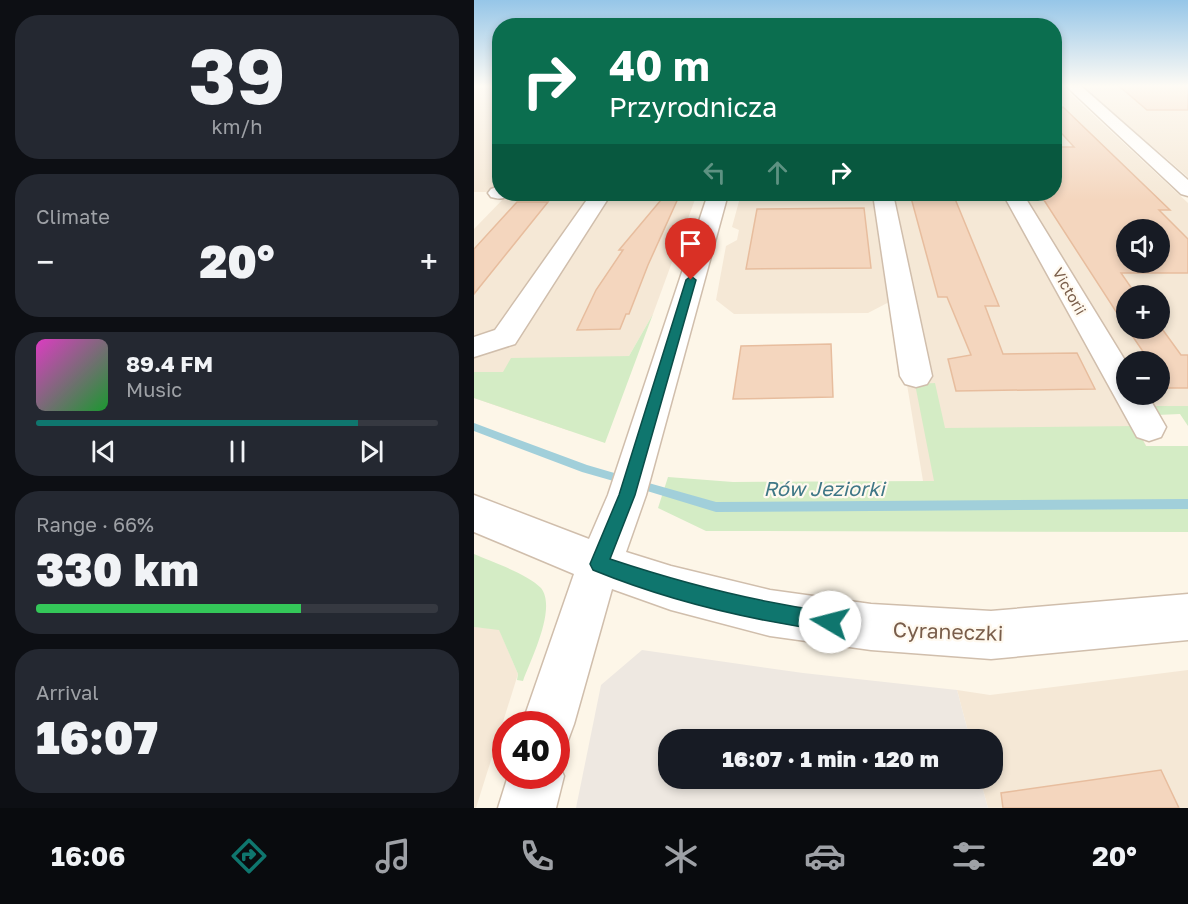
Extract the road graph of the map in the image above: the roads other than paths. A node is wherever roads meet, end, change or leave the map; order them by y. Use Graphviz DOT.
graph roads {
  1 [pos="1113,124"];
  2 [pos="1188,190"];
  3 [pos="596,201"];
  4 [pos="716,201"];
  5 [pos="884,201"];
  6 [pos="1017,201"];
  7 [pos="474,347"];
  8 [pos="1116,371"];
  9 [pos="916,376"];
  10 [pos="1136,405"];
  11 [pos="1149,427"];
  12 [pos="474,513"];
  13 [pos="599,564"];
  14 [pos="1188,617"];
  15 [pos="552,711"];
  16 [pos="532,789"];
  17 [pos="527,808"];
  1 -- 2 [label="street"];
  3 -- 7 [label="street"];
  4 -- 13 [label="street"];
  5 -- 9 [label="street"];
  6 -- 8 [label="street, Victorii"];
  10 -- 11 [label="street"];
  12 -- 13 [label="street, Cyraneczki"];
  13 -- 14 [label="street, Cyraneczki"];
  13 -- 15 [label="street"];
  16 -- 17 [label="street"];
}
